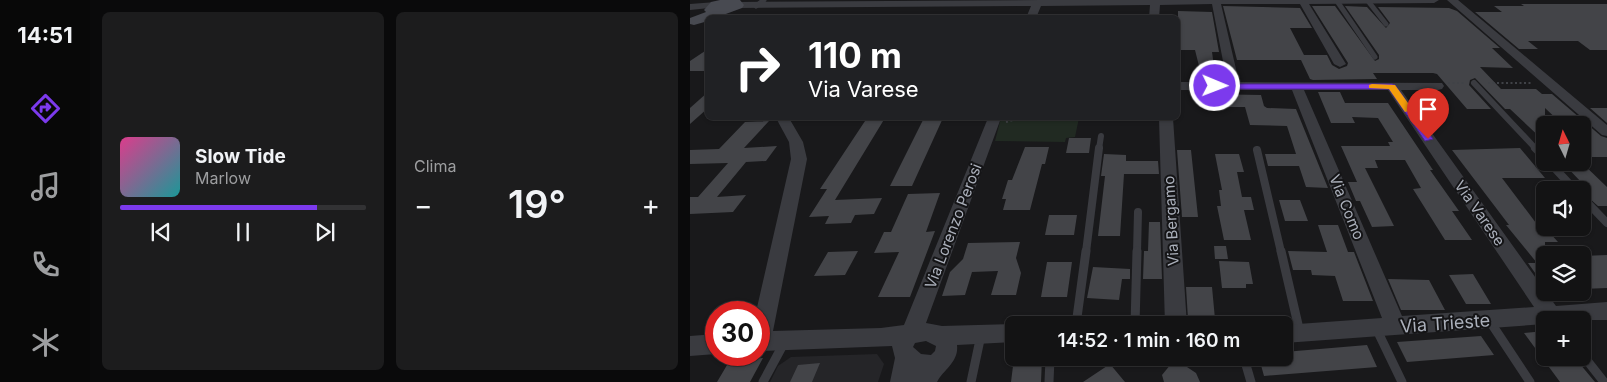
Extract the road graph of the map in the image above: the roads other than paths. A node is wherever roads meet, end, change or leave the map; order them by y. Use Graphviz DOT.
graph roads {
  1 [pos="1396,0"];
  2 [pos="1434,0"];
  3 [pos="1452,0"];
  4 [pos="1099,1"];
  5 [pos="1211,1"];
  6 [pos="1303,1"];
  7 [pos="1336,1"];
  8 [pos="1368,1"];
  9 [pos="949,2"];
  10 [pos="998,2"];
  11 [pos="1155,2"];
  12 [pos="858,3"];
  13 [pos="1037,4"];
  14 [pos="724,5"];
  15 [pos="690,7"];
  16 [pos="756,8"];
  17 [pos="706,15"];
  18 [pos="1032,15"];
  19 [pos="1154,15"];
  20 [pos="705,16"];
  21 [pos="692,23"];
  22 [pos="1386,24"];
  23 [pos="1375,57"];
  24 [pos="1340,64"];
  25 [pos="1474,83"];
  26 [pos="1180,86"];
  27 [pos="1234,86"];
  28 [pos="1392,86"];
  29 [pos="1438,86"];
  30 [pos="1297,87"];
  31 [pos="784,120"];
  32 [pos="1166,120"];
  33 [pos="996,121"];
  34 [pos="1607,132"];
  35 [pos="1101,136"];
  36 [pos="1536,148"];
  37 [pos="1257,150"];
  38 [pos="1558,171"];
  39 [pos="1568,181"];
  40 [pos="1591,206"];
  41 [pos="1138,212"];
  42 [pos="1607,223"];
  43 [pos="768,301"];
  44 [pos="1548,311"];
  45 [pos="1607,311"];
  46 [pos="1591,313"];
  47 [pos="1077,316"];
  48 [pos="1135,316"];
  49 [pos="1176,316"];
  50 [pos="1289,316"];
  51 [pos="1536,319"];
  52 [pos="1489,320"];
  53 [pos="1386,327"];
  54 [pos="1293,333"];
  55 [pos="1005,334"];
  56 [pos="981,335"];
  57 [pos="770,341"];
  58 [pos="785,341"];
  59 [pos="907,343"];
  60 [pos="705,345"];
  61 [pos="690,346"];
  62 [pos="936,359"];
  63 [pos="1591,365"];
  64 [pos="1050,366"];
  65 [pos="1246,366"];
  66 [pos="764,382"];
  67 [pos="902,382"];
  68 [pos="971,382"];
  69 [pos="1049,382"];
  70 [pos="1251,382"];
  71 [pos="1402,382"];
  72 [pos="1530,382"];
  73 [pos="1604,382"];
  1 -- 2 [label="street"];
  1 -- 8 [label="street"];
  3 -- 34 [label="street"];
  4 -- 11 [label="street"];
  4 -- 13 [label="street"];
  5 -- 6 [label="street"];
  5 -- 11 [label="street"];
  5 -- 27 [label="street"];
  6 -- 7 [label="street"];
  6 -- 24 [label="street"];
  7 -- 8 [label="street"];
  7 -- 23 [label="lane"];
  8 -- 22 [label="lane"];
  9 -- 10 [label="street"];
  9 -- 12 [label="street"];
  10 -- 13 [label="street"];
  11 -- 19 [label="street"];
  12 -- 16 [label="street"];
  13 -- 18 [label="street"];
  14 -- 15 [label="street"];
  14 -- 16 [label="street"];
  14 -- 17 [label="street"];
  20 -- 21 [label="street"];
  25 -- 36 [label="lane"];
  26 -- 27 [label="street"];
  27 -- 30 [label="street"];
  28 -- 29 [label="street"];
  28 -- 30 [label="street"];
  28 -- 44 [label="street, Via Varese"];
  30 -- 53 [label="street, Via Como"];
  31 -- 43 [label="street"];
  32 -- 49 [label="street, Via Bergamo"];
  33 -- 59 [label="street, Via Lorenzo Perosi"];
  35 -- 47 [label="lane"];
  37 -- 50 [label="lane"];
  38 -- 39 [label="lane"];
  40 -- 42 [label="lane"];
  41 -- 48 [label="lane"];
  45 -- 46 [label="street, Via Trieste"];
  51 -- 52 [label="street, Via Trieste"];
  52 -- 53 [label="street, Via Trieste"];
  52 -- 72 [label="lane"];
  53 -- 54 [label="street, Via Trieste"];
  53 -- 71 [label="lane"];
  55 -- 56 [label="street"];
  56 -- 62 [label="street"];
  56 -- 68 [label="lane"];
  57 -- 58 [label="street"];
  58 -- 59 [label="street"];
  58 -- 66 [label="lane"];
  59 -- 62 [label="street"];
  59 -- 62 [label="street"];
  59 -- 67 [label="street, Via Lorenzo Perosi"];
  60 -- 61 [label="street"];
  63 -- 73 [label="lane"];
  64 -- 69 [label="lane"];
  65 -- 70 [label="lane"];
}
